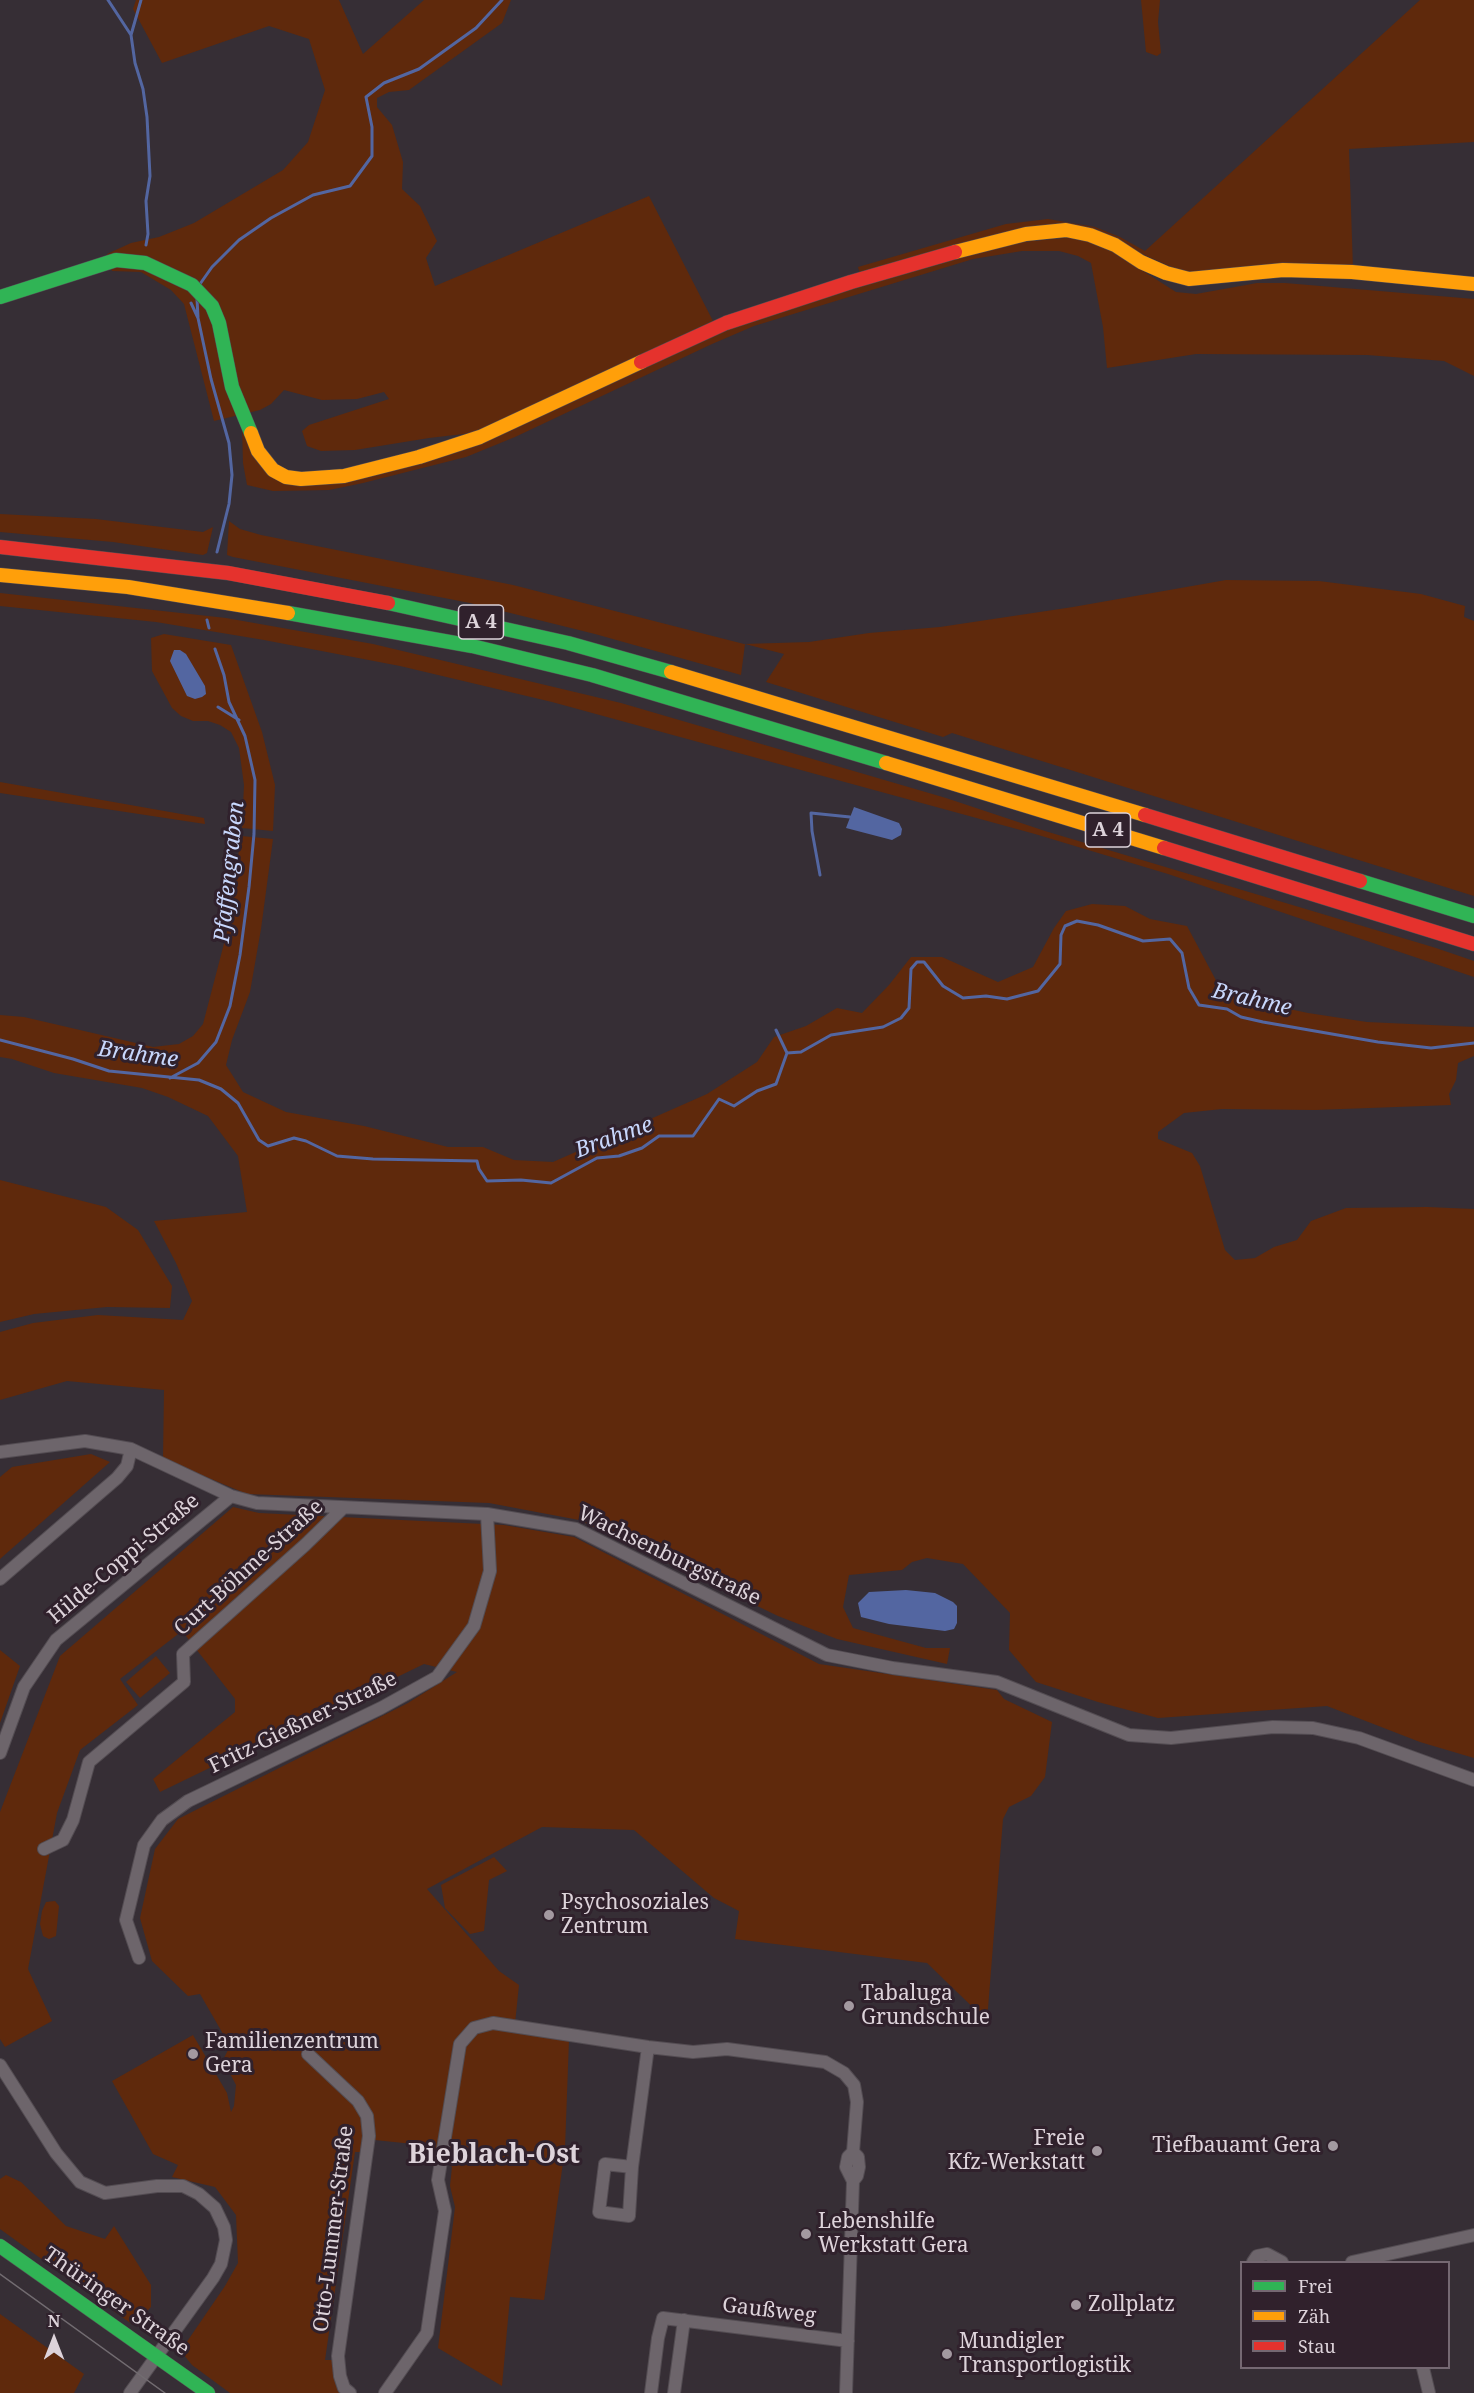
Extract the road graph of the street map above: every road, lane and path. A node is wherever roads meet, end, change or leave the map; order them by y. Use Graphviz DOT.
graph roads {
  1 [pos="1474,284"];
  2 [pos="0,297"];
  3 [pos="0,547"];
  4 [pos="0,575"];
  5 [pos="1474,916"];
  6 [pos="1474,944"];
  7 [pos="131,1449"];
  8 [pos="0,1452"];
  9 [pos="231,1496"];
  10 [pos="343,1508"];
  11 [pos="487,1514"];
  12 [pos="0,1579"];
  13 [pos="0,1753"];
  14 [pos="1474,1780"];
  15 [pos="44,1849"];
  16 [pos="139,1958"];
  17 [pos="648,2046"];
  18 [pos="308,2054"];
  19 [pos="0,2065"];
  20 [pos="632,2167"];
  21 [pos="1474,2235"];
  22 [pos="0,2246"];
  23 [pos="1396,2258"];
  24 [pos="1254,2261"];
  25 [pos="1280,2261"];
  26 [pos="1363,2261"];
  27 [pos="684,2320"];
  28 [pos="848,2341"];
  29 [pos="156,2357"];
  30 [pos="1423,2369"];
  31 [pos="130,2393"];
  32 [pos="208,2393"];
  33 [pos="350,2393"];
  34 [pos="385,2393"];
  35 [pos="651,2393"];
  36 [pos="674,2393"];
  37 [pos="846,2393"];
  38 [pos="1429,2393"];
  1 -- 2 [label="main road"];
  3 -- 5 [label="main road, A 4"];
  4 -- 6 [label="main road, A 4"];
  7 -- 8 [label="street, Wachsenburgstraße"];
  7 -- 9 [label="street, Wachsenburgstraße"];
  7 -- 12 [label="street"];
  9 -- 10 [label="street, Wachsenburgstraße"];
  9 -- 13 [label="street, Hilde-Coppi-Straße"];
  10 -- 11 [label="street, Wachsenburgstraße"];
  10 -- 15 [label="street, Curt-Böhme-Straße"];
  11 -- 14 [label="street, Wachsenburgstraße"];
  11 -- 16 [label="street, Fritz-Gießner-Straße"];
  17 -- 20 [label="street"];
  17 -- 28 [label="street"];
  17 -- 34 [label="street"];
  18 -- 33 [label="street, Otto-Lummer-Straße"];
  19 -- 29 [label="street"];
  20 -- 20 [label="street"];
  21 -- 23 [label="street"];
  22 -- 29 [label="main road, Thüringer Straße"];
  23 -- 26 [label="street"];
  24 -- 25 [label="street"];
  27 -- 28 [label="street, Gaußweg"];
  27 -- 35 [label="street"];
  27 -- 36 [label="street"];
  28 -- 37 [label="street"];
  29 -- 31 [label="street"];
  29 -- 32 [label="main road, Thüringer Straße"];
  30 -- 38 [label="street"];
}
